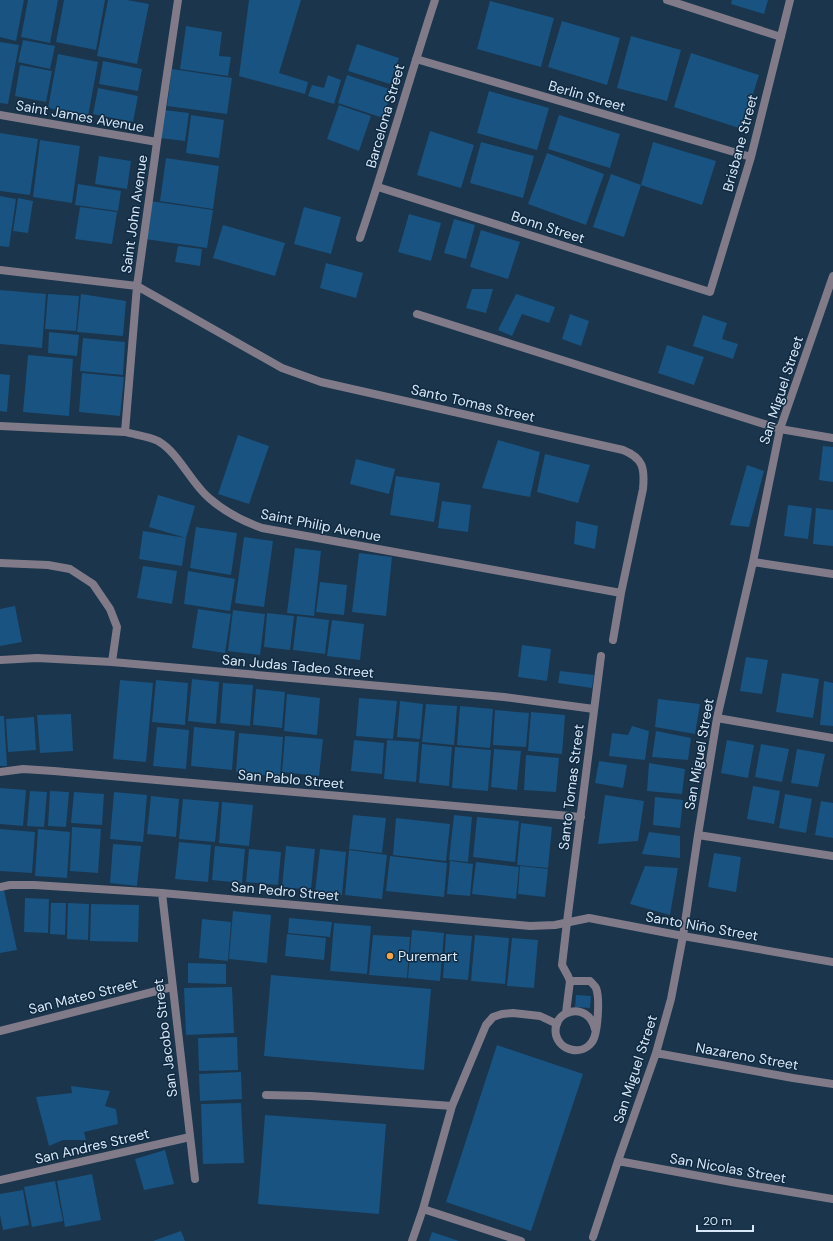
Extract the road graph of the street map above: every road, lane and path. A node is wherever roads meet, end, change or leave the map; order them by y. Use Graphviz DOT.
graph roads {
  1 [pos="178,0"];
  2 [pos="435,0"];
  3 [pos="667,0"];
  4 [pos="790,0"];
  5 [pos="781,37"];
  6 [pos="416,59"];
  7 [pos="0,115"];
  8 [pos="157,142"];
  9 [pos="751,157"];
  10 [pos="378,187"];
  11 [pos="360,238"];
  12 [pos="0,270"];
  13 [pos="833,276"];
  14 [pos="137,286"];
  15 [pos="710,292"];
  16 [pos="417,314"];
  17 [pos="0,426"];
  18 [pos="780,429"];
  19 [pos="125,432"];
  20 [pos="833,438"];
  21 [pos="753,562"];
  22 [pos="0,563"];
  23 [pos="833,574"];
  24 [pos="621,593"];
  25 [pos="613,640"];
  26 [pos="601,656"];
  27 [pos="0,660"];
  28 [pos="112,662"];
  29 [pos="594,709"];
  30 [pos="717,718"];
  31 [pos="833,738"];
  32 [pos="0,772"];
  33 [pos="580,817"];
  34 [pos="698,835"];
  35 [pos="833,856"];
  36 [pos="0,887"];
  37 [pos="162,893"];
  38 [pos="567,922"];
  39 [pos="683,936"];
  40 [pos="833,962"];
  41 [pos="570,982"];
  42 [pos="172,987"];
  43 [pos="566,1013"];
  44 [pos="557,1024"];
  45 [pos="595,1029"];
  46 [pos="0,1031"];
  47 [pos="656,1053"];
  48 [pos="833,1084"];
  49 [pos="266,1094"];
  50 [pos="452,1106"];
  51 [pos="190,1137"];
  52 [pos="618,1161"];
  53 [pos="195,1179"];
  54 [pos="0,1180"];
  55 [pos="833,1199"];
  56 [pos="423,1209"];
  57 [pos="593,1239"];
  58 [pos="412,1241"];
  59 [pos="521,1241"];
  1 -- 8 [label="street, Saint John Avenue"];
  2 -- 6 [label="street, Barcelona Street"];
  3 -- 5 [label="street"];
  4 -- 5 [label="street, Brisbane Street"];
  5 -- 9 [label="street, Brisbane Street"];
  6 -- 9 [label="street, Berlin Street"];
  6 -- 10 [label="street, Barcelona Street"];
  7 -- 8 [label="street, Saint James Avenue"];
  8 -- 14 [label="street, Saint John Avenue"];
  9 -- 15 [label="street, Brisbane Street"];
  10 -- 11 [label="street, Barcelona Street"];
  10 -- 15 [label="street, Bonn Street"];
  12 -- 14 [label="street"];
  13 -- 18 [label="street, San Miguel Street"];
  14 -- 19 [label="street, Saint John Avenue"];
  14 -- 24 [label="street, Santo Tomas Street"];
  16 -- 18 [label="street"];
  17 -- 19 [label="street, Saint Philip Avenue"];
  18 -- 20 [label="street"];
  18 -- 21 [label="street, San Miguel Street"];
  19 -- 24 [label="street, Saint Philip Avenue"];
  21 -- 23 [label="street"];
  21 -- 30 [label="street, San Miguel Street"];
  22 -- 28 [label="street"];
  24 -- 25 [label="street, Santo Tomas Street"];
  26 -- 29 [label="street, Santo Tomas Street"];
  27 -- 28 [label="street, San Judas Tadeo Street"];
  28 -- 29 [label="street, San Judas Tadeo Street"];
  29 -- 33 [label="street, Santo Tomas Street"];
  30 -- 31 [label="street"];
  30 -- 34 [label="street, San Miguel Street"];
  32 -- 33 [label="street, San Pablo Street"];
  33 -- 38 [label="street, Santo Tomas Street"];
  34 -- 35 [label="street"];
  34 -- 39 [label="street, San Miguel Street"];
  36 -- 37 [label="street, San Pedro Street"];
  37 -- 38 [label="street, San Pedro Street"];
  37 -- 42 [label="street, San Jacobo Street"];
  38 -- 39 [label="street, Santo Niño Street"];
  38 -- 41 [label="street, Santo Tomas Street"];
  39 -- 40 [label="street, Santo Niño Street"];
  39 -- 47 [label="street, San Miguel Street"];
  41 -- 43 [label="street"];
  41 -- 45 [label="street"];
  42 -- 46 [label="street, San Mateo Street"];
  42 -- 51 [label="street, San Jacobo Street"];
  43 -- 44 [label="street"];
  43 -- 45 [label="street"];
  44 -- 45 [label="street"];
  44 -- 50 [label="street"];
  47 -- 48 [label="street, Nazareno Street"];
  47 -- 52 [label="street, San Miguel Street"];
  49 -- 50 [label="street"];
  50 -- 56 [label="street"];
  51 -- 53 [label="street, San Jacobo Street"];
  51 -- 54 [label="street, San Andres Street"];
  52 -- 55 [label="street, San Nicolas Street"];
  52 -- 57 [label="street, San Miguel Street"];
  56 -- 58 [label="street"];
  56 -- 59 [label="street"];
}
